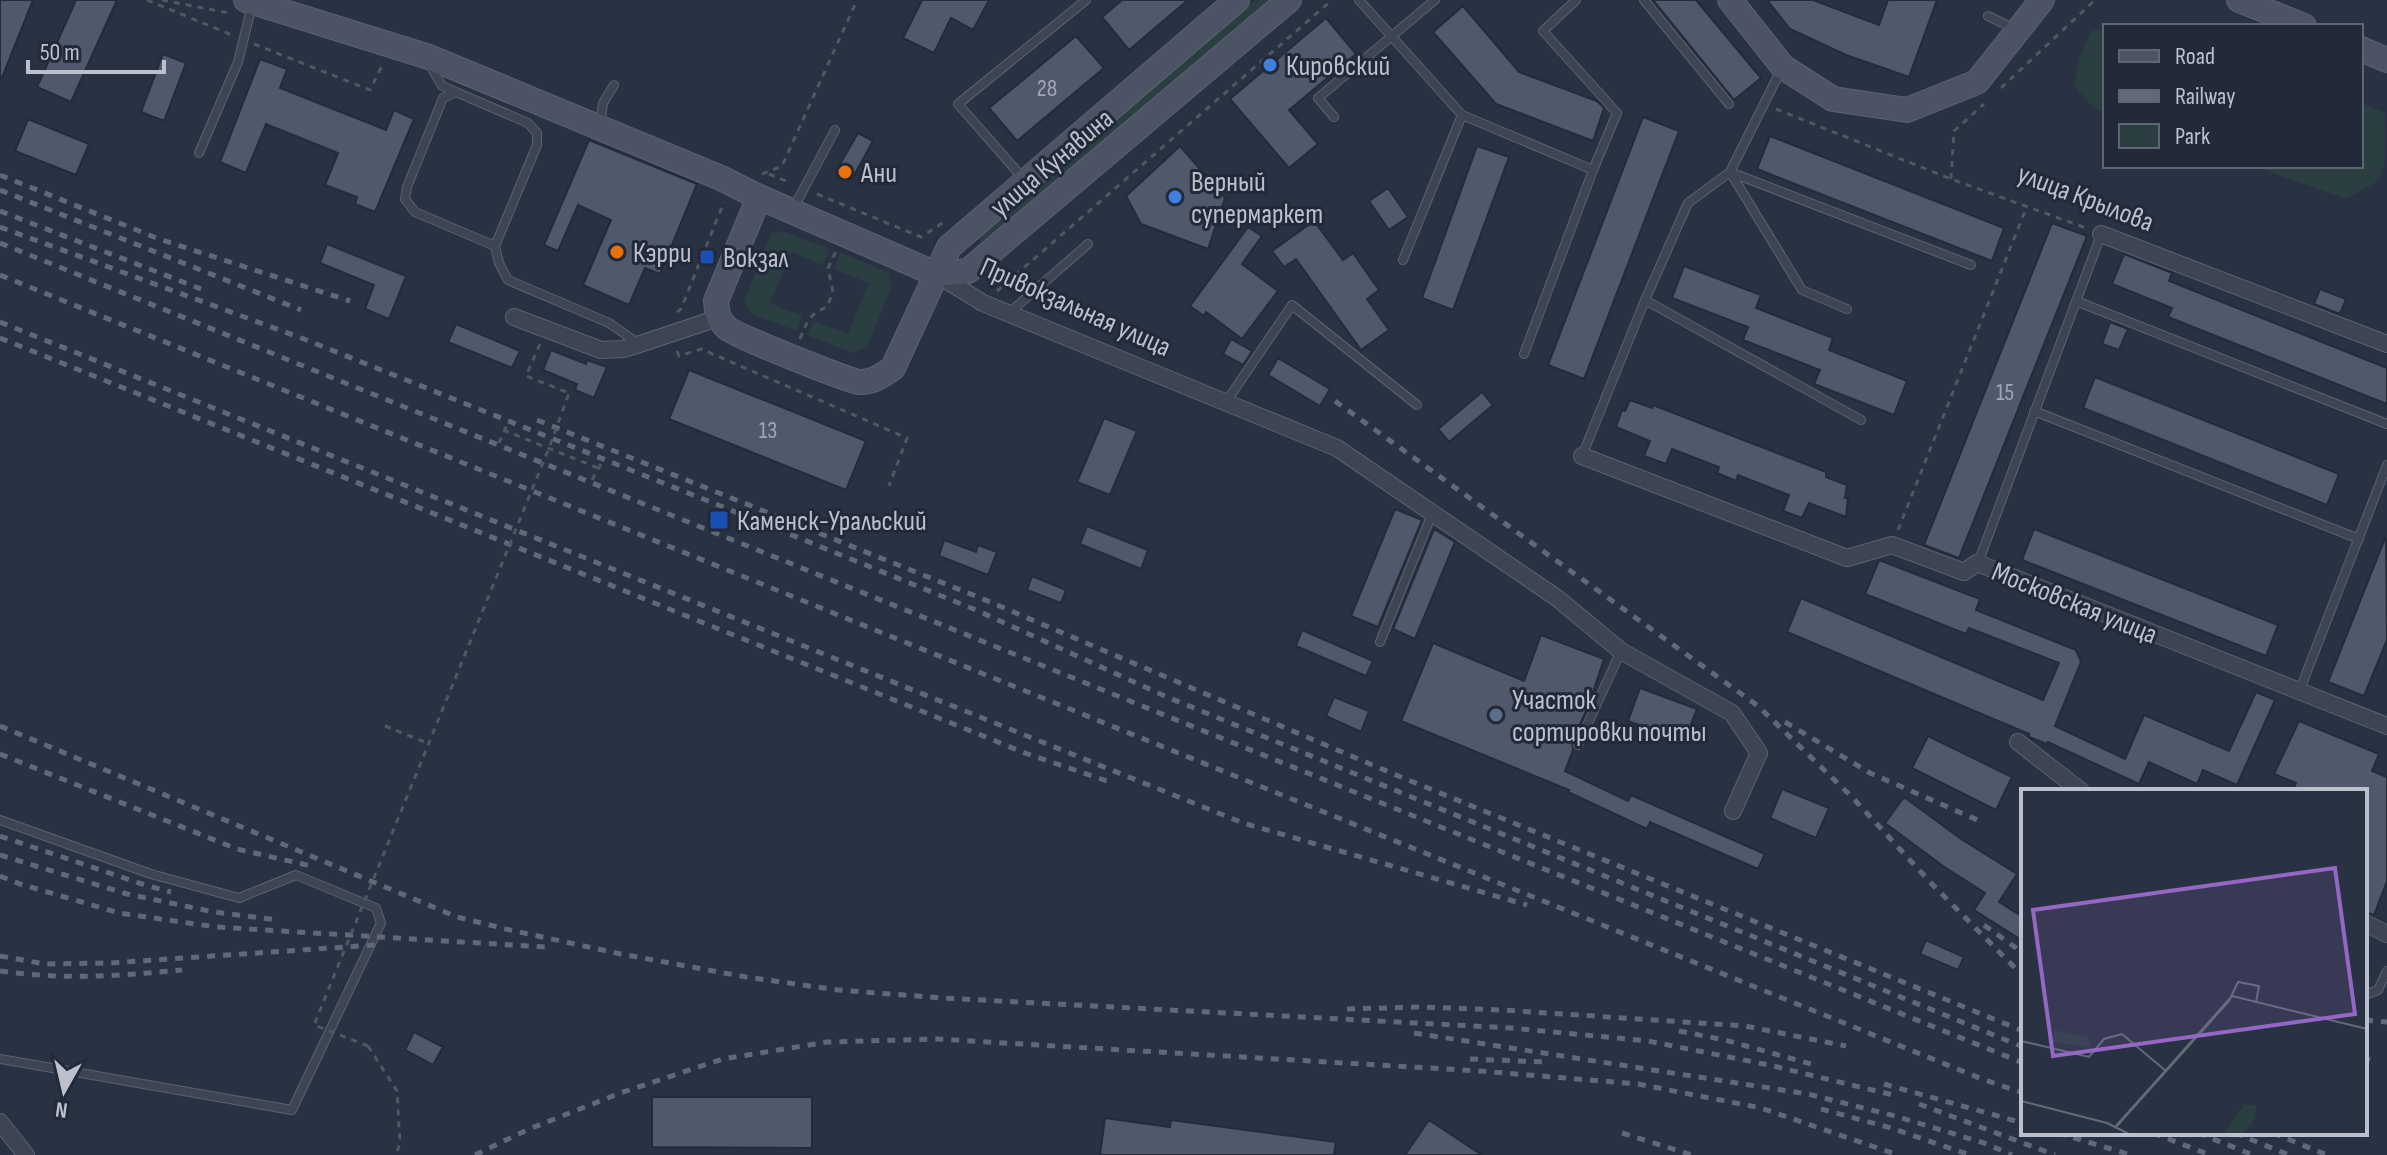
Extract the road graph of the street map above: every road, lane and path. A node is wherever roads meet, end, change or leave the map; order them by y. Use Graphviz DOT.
graph roads {
  1 [pos="147,0"];
  2 [pos="857,0"];
  3 [pos="1086,0"];
  4 [pos="1237,0"];
  5 [pos="1289,0"];
  6 [pos="1332,0"];
  7 [pos="1359,0"];
  8 [pos="1435,0"];
  9 [pos="1576,0"];
  10 [pos="1644,0"];
  11 [pos="1730,0"];
  12 [pos="2042,0"];
  13 [pos="2095,0"];
  14 [pos="251,1"];
  15 [pos="2253,3"];
  16 [pos="1988,16"];
  17 [pos="2300,24"];
  18 [pos="2017,30"];
  19 [pos="1392,37"];
  20 [pos="244,40"];
  21 [pos="2363,50"];
  22 [pos="386,57"];
  23 [pos="429,57"];
  24 [pos="2387,60"];
  25 [pos="1783,67"];
  26 [pos="614,85"];
  27 [pos="1997,91"];
  28 [pos="456,92"];
  29 [pos="1987,101"];
  30 [pos="1729,104"];
  31 [pos="1764,105"];
  32 [pos="1462,115"];
  33 [pos="1334,117"];
  34 [pos="600,126"];
  35 [pos="835,130"];
  36 [pos="199,153"];
  37 [pos="1593,170"];
  38 [pos="1730,172"];
  39 [pos="766,173"];
  40 [pos="721,178"];
  41 [pos="1951,179"];
  42 [pos="1025,180"];
  43 [pos="804,188"];
  44 [pos="759,197"];
  45 [pos="2027,206"];
  46 [pos="792,211"];
  47 [pos="843,234"];
  48 [pos="964,234"];
  49 [pos="2101,234"];
  50 [pos="1088,244"];
  51 [pos="495,246"];
  52 [pos="985,257"];
  53 [pos="1403,260"];
  54 [pos="1971,265"];
  55 [pos="936,274"];
  56 [pos="1006,283"];
  57 [pos="1645,300"];
  58 [pos="2076,301"];
  59 [pos="983,303"];
  60 [pos="1847,309"];
  61 [pos="1008,313"];
  62 [pos="514,317"];
  63 [pos="718,318"];
  64 [pos="547,329"];
  65 [pos="671,335"];
  66 [pos="640,344"];
  67 [pos="2387,344"];
  68 [pos="1524,354"];
  69 [pos="793,357"];
  70 [pos="1226,402"];
  71 [pos="1417,405"];
  72 [pos="2034,411"];
  73 [pos="1861,420"];
  74 [pos="2387,424"];
  75 [pos="507,425"];
  76 [pos="503,430"];
  77 [pos="499,443"];
  78 [pos="549,448"];
  79 [pos="1582,456"];
  80 [pos="2387,465"];
  81 [pos="592,480"];
  82 [pos="889,486"];
  83 [pos="1433,513"];
  84 [pos="2359,539"];
  85 [pos="1892,545"];
  86 [pos="1977,563"];
  87 [pos="1380,642"];
  88 [pos="1621,651"];
  89 [pos="2298,692"];
  90 [pos="385,726"];
  91 [pos="2387,726"];
  92 [pos="2018,742"];
  93 [pos="427,743"];
  94 [pos="1578,745"];
  95 [pos="2078,789"];
  96 [pos="1733,811"];
  97 [pos="0,820"];
  98 [pos="2367,924"];
  99 [pos="2387,934"];
  100 [pos="2387,971"];
  101 [pos="2367,994"];
  102 [pos="0,1059"];
  103 [pos="0,1122"];
  104 [pos="26,1155"];
  105 [pos="396,1155"];
  1 -- 20 [label="path"];
  2 -- 39 [label="path"];
  3 -- 42 [label="lane"];
  4 -- 42 [label="street, улица Кунавина"];
  5 -- 52 [label="street, улица Кунавина"];
  6 -- 56 [label="path"];
  7 -- 19 [label="lane"];
  8 -- 19 [label="lane"];
  9 -- 37 [label="lane"];
  10 -- 30 [label="lane"];
  11 -- 25 [label="street"];
  12 -- 18 [label="street"];
  13 -- 27 [label="path"];
  14 -- 20 [label="lane"];
  14 -- 23 [label="street, Привокзальная улица"];
  15 -- 17 [label="street"];
  16 -- 18 [label="lane"];
  18 -- 25 [label="street"];
  19 -- 32 [label="lane"];
  19 -- 33 [label="lane"];
  20 -- 22 [label="path"];
  20 -- 36 [label="lane"];
  21 -- 24 [label="street"];
  23 -- 28 [label="lane"];
  23 -- 34 [label="street, Привокзальная улица"];
  25 -- 31 [label="lane"];
  26 -- 34 [label="lane"];
  28 -- 51 [label="lane"];
  28 -- 51 [label="lane"];
  29 -- 41 [label="path"];
  31 -- 38 [label="lane"];
  31 -- 41 [label="path, улица Крылова"];
  32 -- 37 [label="lane"];
  32 -- 53 [label="lane"];
  34 -- 40 [label="street, Привокзальная улица"];
  35 -- 43 [label="lane"];
  37 -- 68 [label="lane"];
  38 -- 54 [label="lane"];
  38 -- 57 [label="lane"];
  38 -- 60 [label="lane"];
  39 -- 40 [label="path"];
  39 -- 43 [label="path"];
  40 -- 44 [label="street, Привокзальная улица"];
  40 -- 65 [label="path"];
  41 -- 45 [label="path, улица Крылова"];
  42 -- 48 [label="street, улица Кунавина"];
  43 -- 46 [label="lane"];
  43 -- 48 [label="path"];
  44 -- 46 [label="street, Привокзальная улица"];
  44 -- 63 [label="street"];
  45 -- 49 [label="path, улица Крылова"];
  45 -- 85 [label="path"];
  46 -- 47 [label="street, Привокзальная улица"];
  47 -- 55 [label="street, Привокзальная улица"];
  47 -- 69 [label="path"];
  48 -- 55 [label="street, улица Кунавина"];
  49 -- 58 [label="lane"];
  49 -- 67 [label="street, улица Крылова"];
  50 -- 61 [label="lane"];
  51 -- 66 [label="lane"];
  52 -- 55 [label="street, улица Кунавина"];
  52 -- 56 [label="path"];
  55 -- 59 [label="street, Привокзальная улица"];
  55 -- 69 [label="street"];
  56 -- 59 [label="path"];
  57 -- 73 [label="lane"];
  57 -- 79 [label="lane"];
  58 -- 72 [label="lane"];
  58 -- 74 [label="lane"];
  59 -- 61 [label="street, Привокзальная улица"];
  61 -- 70 [label="street, Привокзальная улица"];
  62 -- 64 [label="street"];
  63 -- 65 [label="street"];
  63 -- 69 [label="street"];
  64 -- 66 [label="street"];
  64 -- 78 [label="path, bridge"];
  65 -- 66 [label="street"];
  65 -- 82 [label="path"];
  70 -- 71 [label="lane"];
  70 -- 83 [label="street, Привокзальная улица"];
  72 -- 84 [label="lane"];
  72 -- 86 [label="lane"];
  75 -- 76 [label="path"];
  76 -- 77 [label="path"];
  76 -- 78 [label="path"];
  78 -- 81 [label="path"];
  78 -- 93 [label="path, bridge"];
  79 -- 85 [label="street"];
  80 -- 84 [label="lane"];
  83 -- 87 [label="lane"];
  83 -- 88 [label="street, Привокзальная улица"];
  84 -- 89 [label="lane"];
  85 -- 86 [label="street, Московская улица"];
  86 -- 89 [label="street, Московская улица"];
  88 -- 94 [label="lane"];
  88 -- 96 [label="street, Привокзальная улица"];
  89 -- 91 [label="street, Московская улица"];
  90 -- 93 [label="path"];
  92 -- 95 [label="street"];
  93 -- 105 [label="path, bridge"];
  97 -- 102 [label="lane"];
  98 -- 99 [label="street"];
  100 -- 101 [label="lane"];
  103 -- 104 [label="street"];
}
